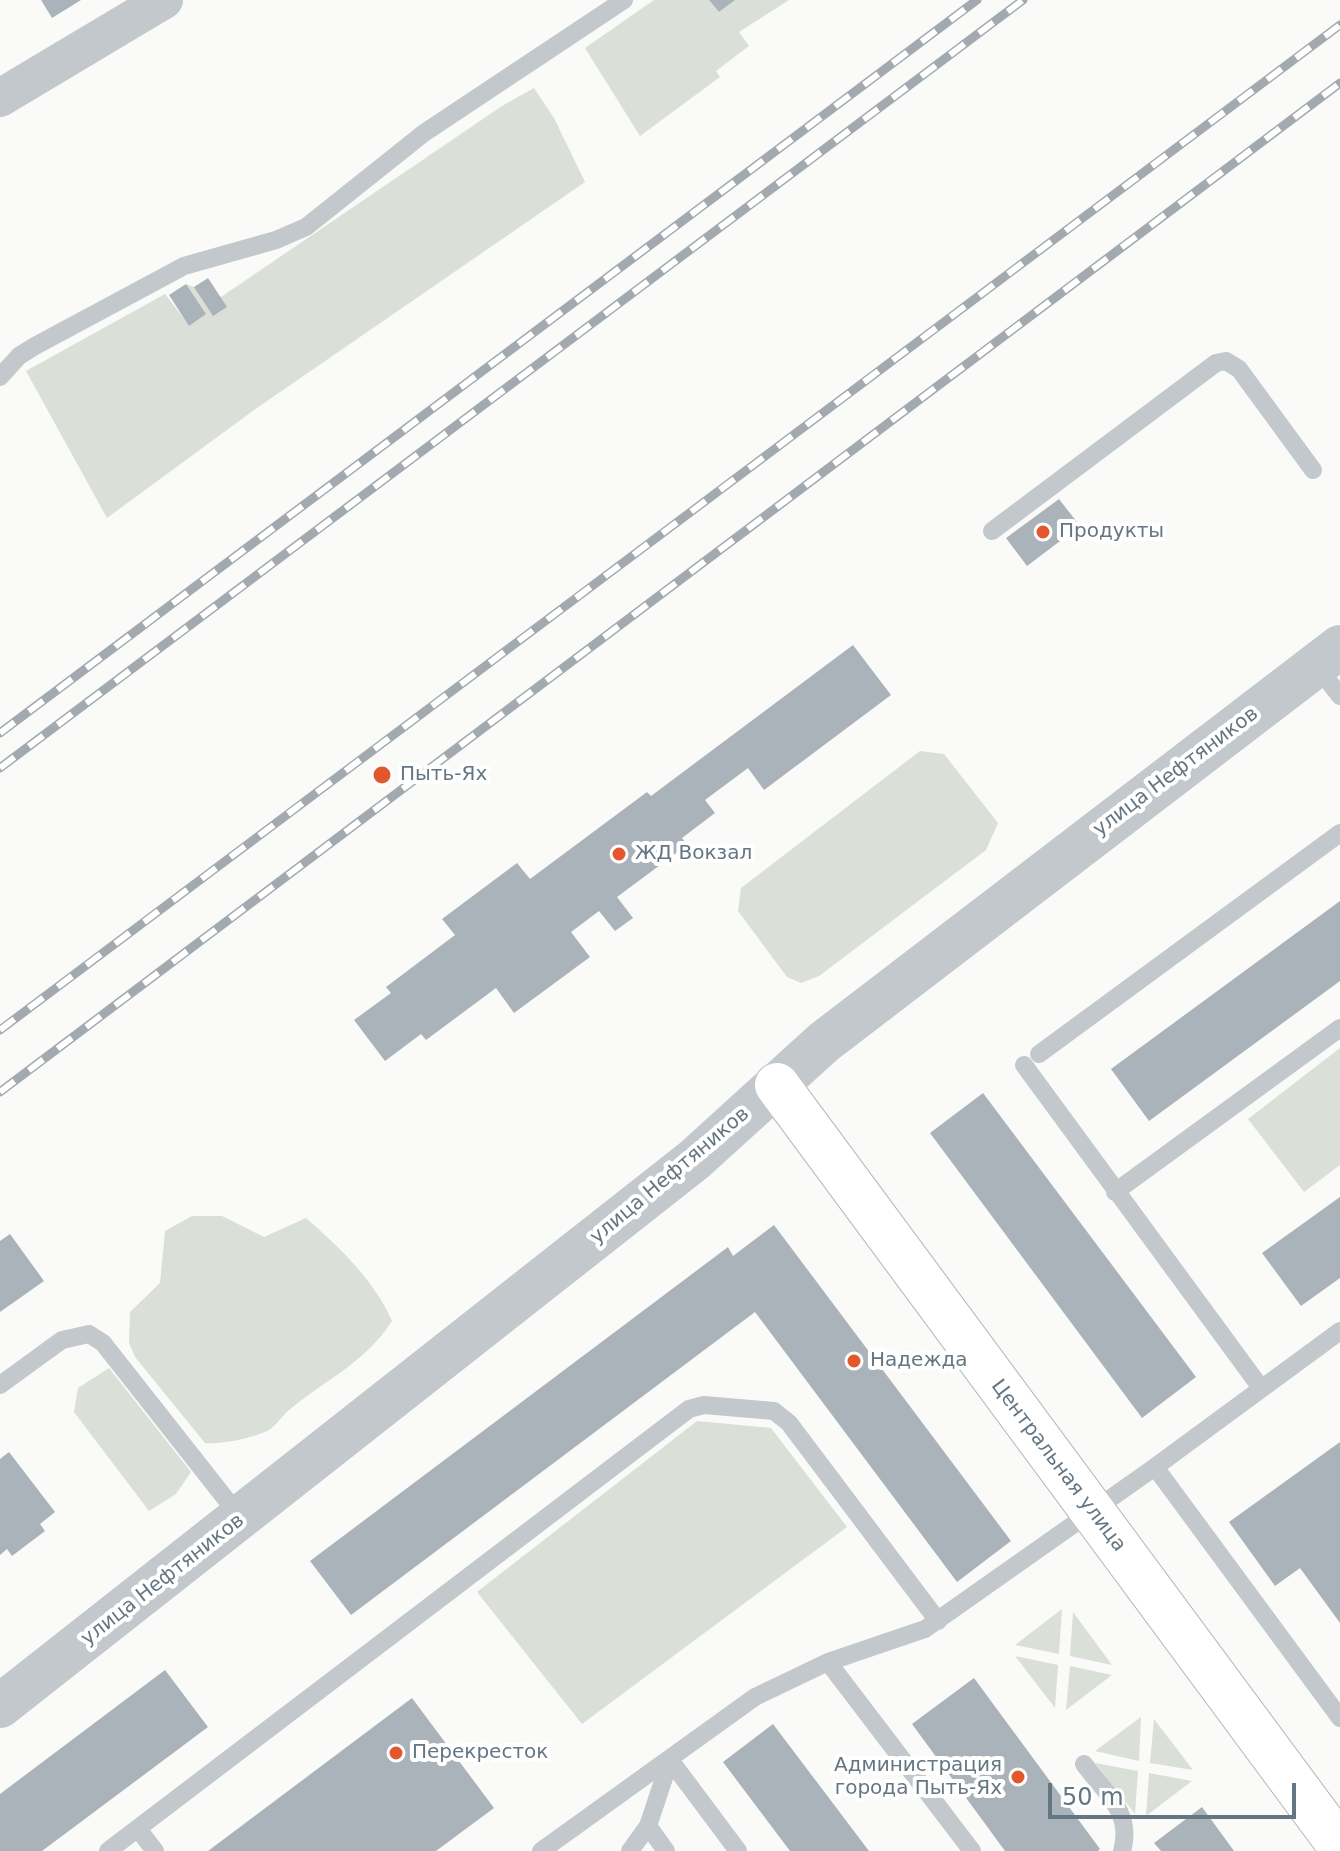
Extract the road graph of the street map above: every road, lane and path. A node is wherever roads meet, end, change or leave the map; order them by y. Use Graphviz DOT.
graph roads {
  1 [pos="164,0"];
  2 [pos="624,0"];
  3 [pos="0,98"];
  4 [pos="0,377"];
  5 [pos="1313,470"];
  6 [pos="992,531"];
  7 [pos="1332,669"];
  8 [pos="1340,833"];
  9 [pos="1340,1028"];
  10 [pos="777,1085"];
  11 [pos="1115,1192"];
  12 [pos="1340,1331"];
  13 [pos="0,1385"];
  14 [pos="1261,1388"];
  15 [pos="1155,1467"];
  16 [pos="1092,1512"];
  17 [pos="242,1520"];
  18 [pos="938,1621"];
  19 [pos="828,1662"];
  20 [pos="0,1706"];
  21 [pos="1340,1718"];
  22 [pos="670,1760"];
  23 [pos="1084,1764"];
  24 [pos="648,1826"];
  25 [pos="138,1829"];
  26 [pos="1337,1836"];
  27 [pos="108,1851"];
  28 [pos="155,1851"];
  29 [pos="541,1851"];
  30 [pos="630,1851"];
  31 [pos="666,1851"];
  32 [pos="738,1851"];
  33 [pos="972,1851"];
  34 [pos="1122,1851"];
  1 -- 3 [label="street"];
  2 -- 4 [label="lane"];
  5 -- 6 [label="lane"];
  7 -- 10 [label="street, улица Нефтяников"];
  8 -- 11 [label="lane"];
  9 -- 11 [label="lane"];
  10 -- 16 [label="main road, Центральная улица"];
  10 -- 17 [label="street, улица Нефтяников"];
  11 -- 14 [label="lane"];
  12 -- 14 [label="lane"];
  13 -- 17 [label="lane"];
  14 -- 15 [label="lane"];
  15 -- 16 [label="lane"];
  15 -- 21 [label="lane"];
  16 -- 18 [label="lane"];
  16 -- 26 [label="main road, Центральная улица"];
  17 -- 20 [label="street, улица Нефтяников"];
  18 -- 19 [label="lane"];
  18 -- 25 [label="lane"];
  19 -- 22 [label="lane"];
  19 -- 33 [label="lane"];
  22 -- 24 [label="lane"];
  22 -- 29 [label="lane"];
  22 -- 32 [label="lane"];
  23 -- 34 [label="lane"];
  24 -- 30 [label="lane"];
  24 -- 31 [label="lane"];
  25 -- 27 [label="lane"];
  25 -- 28 [label="lane"];
}
